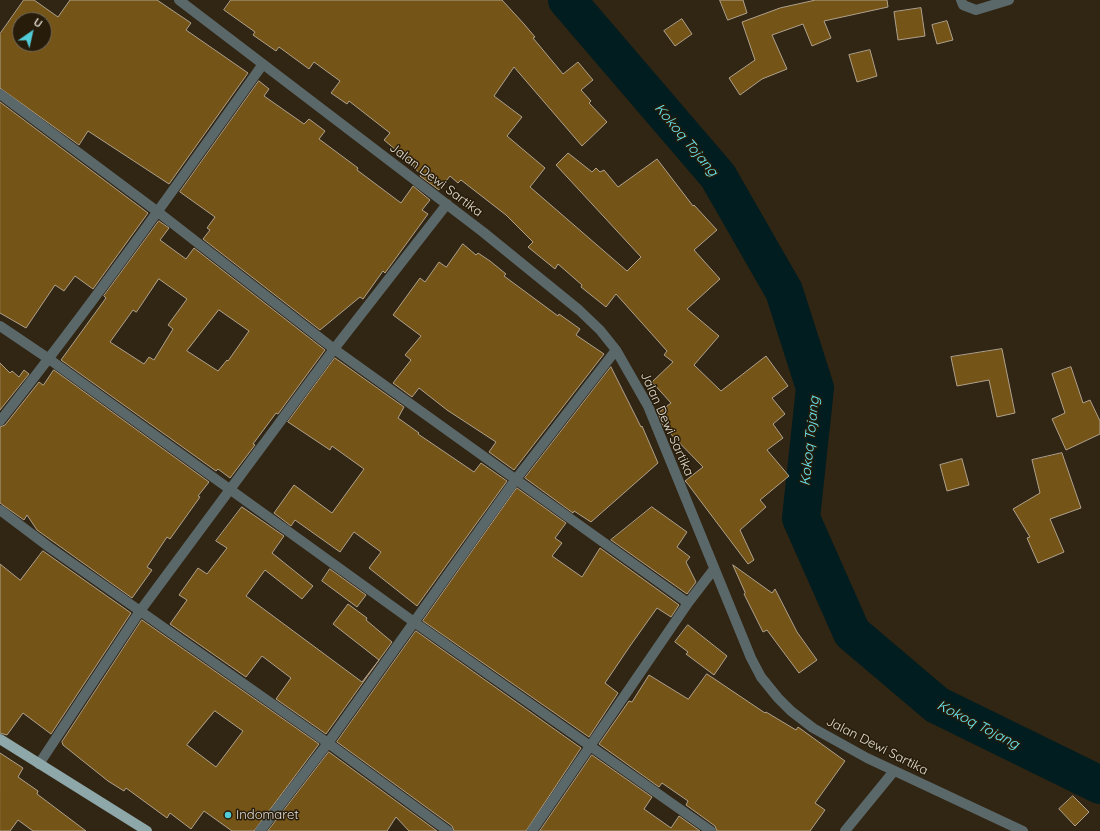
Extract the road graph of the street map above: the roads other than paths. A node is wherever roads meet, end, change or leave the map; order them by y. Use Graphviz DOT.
graph roads {
  1 [pos="179,0"];
  2 [pos="961,0"];
  3 [pos="1009,0"];
  4 [pos="263,64"];
  5 [pos="0,94"];
  6 [pos="447,204"];
  7 [pos="158,212"];
  8 [pos="0,326"];
  9 [pos="334,349"];
  10 [pos="616,350"];
  11 [pos="49,359"];
  12 [pos="0,421"];
  13 [pos="516,479"];
  14 [pos="231,489"];
  15 [pos="0,510"];
  16 [pos="714,569"];
  17 [pos="688,604"];
  18 [pos="140,611"];
  19 [pos="414,622"];
  20 [pos="0,740"];
  21 [pos="328,743"];
  22 [pos="591,746"];
  23 [pos="39,764"];
  24 [pos="894,771"];
  25 [pos="134,828"];
  26 [pos="147,831"];
  27 [pos="260,831"];
  28 [pos="448,831"];
  29 [pos="532,831"];
  30 [pos="711,831"];
  31 [pos="845,831"];
  32 [pos="1023,831"];
  1 -- 4 [label="street, Jalan Dewi Sartika"];
  2 -- 3 [label="street"];
  4 -- 6 [label="street, Jalan Dewi Sartika"];
  4 -- 7 [label="street"];
  5 -- 7 [label="street"];
  6 -- 9 [label="street"];
  6 -- 10 [label="street, Jalan Dewi Sartika"];
  7 -- 9 [label="street"];
  7 -- 11 [label="street"];
  8 -- 11 [label="street"];
  9 -- 13 [label="street"];
  9 -- 14 [label="street"];
  10 -- 13 [label="street"];
  10 -- 16 [label="street, Jalan Dewi Sartika"];
  11 -- 12 [label="street"];
  11 -- 14 [label="street"];
  13 -- 17 [label="street"];
  13 -- 19 [label="street"];
  14 -- 18 [label="street"];
  14 -- 19 [label="street"];
  15 -- 18 [label="street"];
  16 -- 17 [label="street"];
  16 -- 24 [label="street, Jalan Dewi Sartika"];
  17 -- 22 [label="street"];
  18 -- 21 [label="street"];
  18 -- 23 [label="street"];
  19 -- 21 [label="street"];
  19 -- 22 [label="street"];
  20 -- 23 [label="main road"];
  21 -- 27 [label="street"];
  21 -- 28 [label="street"];
  22 -- 29 [label="street"];
  22 -- 30 [label="street"];
  23 -- 25 [label="main road"];
  24 -- 31 [label="street"];
  24 -- 32 [label="street, Jalan Dewi Sartika"];
  25 -- 26 [label="main road"];
}
